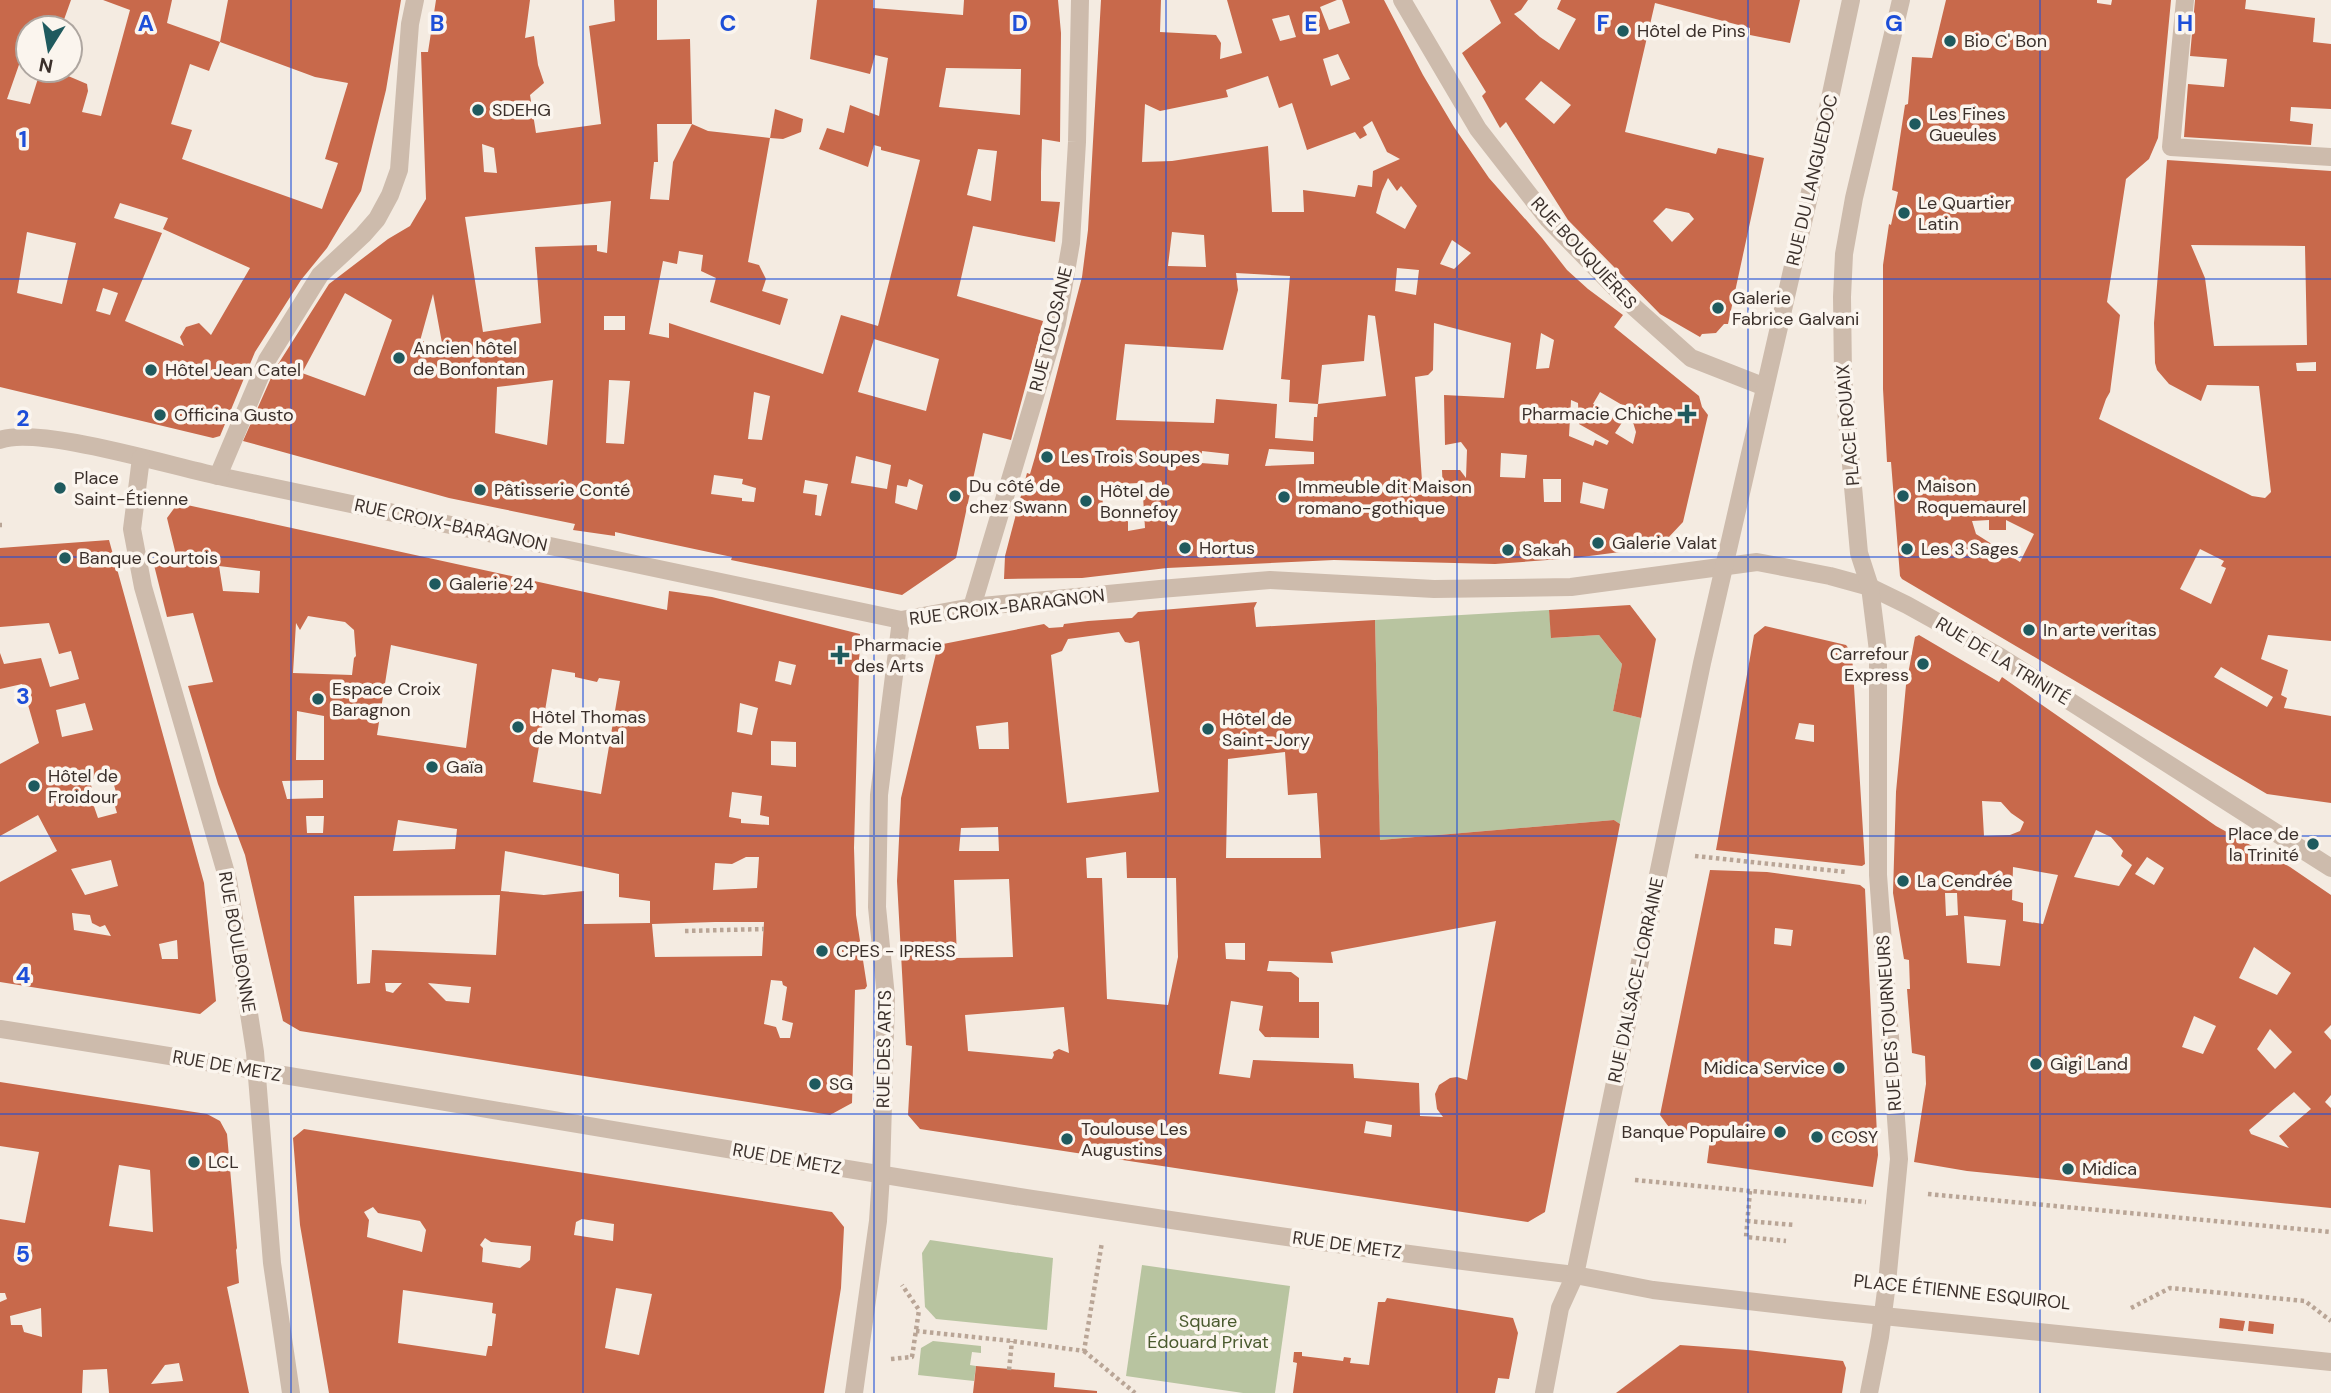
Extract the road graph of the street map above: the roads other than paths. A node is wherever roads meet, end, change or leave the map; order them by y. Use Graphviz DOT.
graph roads {
  1 [pos="415,0"];
  2 [pos="1080,0"];
  3 [pos="1402,0"];
  4 [pos="1851,0"];
  5 [pos="1901,0"];
  6 [pos="2185,0"];
  7 [pos="2331,157"];
  8 [pos="1765,387"];
  9 [pos="0,440"];
  10 [pos="135,457"];
  11 [pos="218,477"];
  12 [pos="1724,565"];
  13 [pos="1870,587"];
  14 [pos="972,607"];
  15 [pos="901,620"];
  16 [pos="1878,651"];
  17 [pos="2331,869"];
  18 [pos="0,1029"];
  19 [pos="256,1071"];
  20 [pos="881,1175"];
  21 [pos="1575,1275"];
  22 [pos="1883,1315"];
  23 [pos="2331,1362"];
  24 [pos="291,1393"];
  25 [pos="854,1393"];
  26 [pos="1544,1393"];
  27 [pos="1869,1393"];
  1 -- 11 [label="street"];
  2 -- 14 [label="street, RUE TOLOSANE"];
  3 -- 8 [label="street, RUE BOUQUIÈRES"];
  4 -- 8 [label="street, RUE DU LANGUEDOC"];
  5 -- 13 [label="street, PLACE ROUAIX"];
  6 -- 7 [label="street"];
  8 -- 12 [label="street, RUE DU LANGUEDOC"];
  9 -- 10 [label="street"];
  10 -- 11 [label="street"];
  10 -- 19 [label="street, RUE BOULBONNE"];
  11 -- 15 [label="street, RUE CROIX-BARAGNON"];
  12 -- 13 [label="street, RUE DE LA TRINITÉ"];
  12 -- 14 [label="street, RUE CROIX-BARAGNON"];
  12 -- 21 [label="street, RUE D'ALSACE-LORRAINE"];
  13 -- 16 [label="street, PLACE ROUAIX"];
  13 -- 17 [label="street, RUE DE LA TRINITÉ"];
  14 -- 15 [label="street, RUE CROIX-BARAGNON"];
  15 -- 20 [label="street, RUE DES ARTS"];
  16 -- 22 [label="street, RUE DES TOURNEURS"];
  18 -- 19 [label="street, RUE DE METZ"];
  19 -- 20 [label="street, RUE DE METZ"];
  19 -- 24 [label="street, RUE BOULBONNE"];
  20 -- 21 [label="street, RUE DE METZ"];
  20 -- 25 [label="street, RUE DES ARTS"];
  21 -- 22 [label="street, PLACE ÉTIENNE ESQUIROL"];
  21 -- 26 [label="street, RUE D'ALSACE-LORRAINE"];
  22 -- 23 [label="street, PLACE ÉTIENNE ESQUIROL"];
  22 -- 27 [label="street, RUE DES TOURNEURS"];
}
